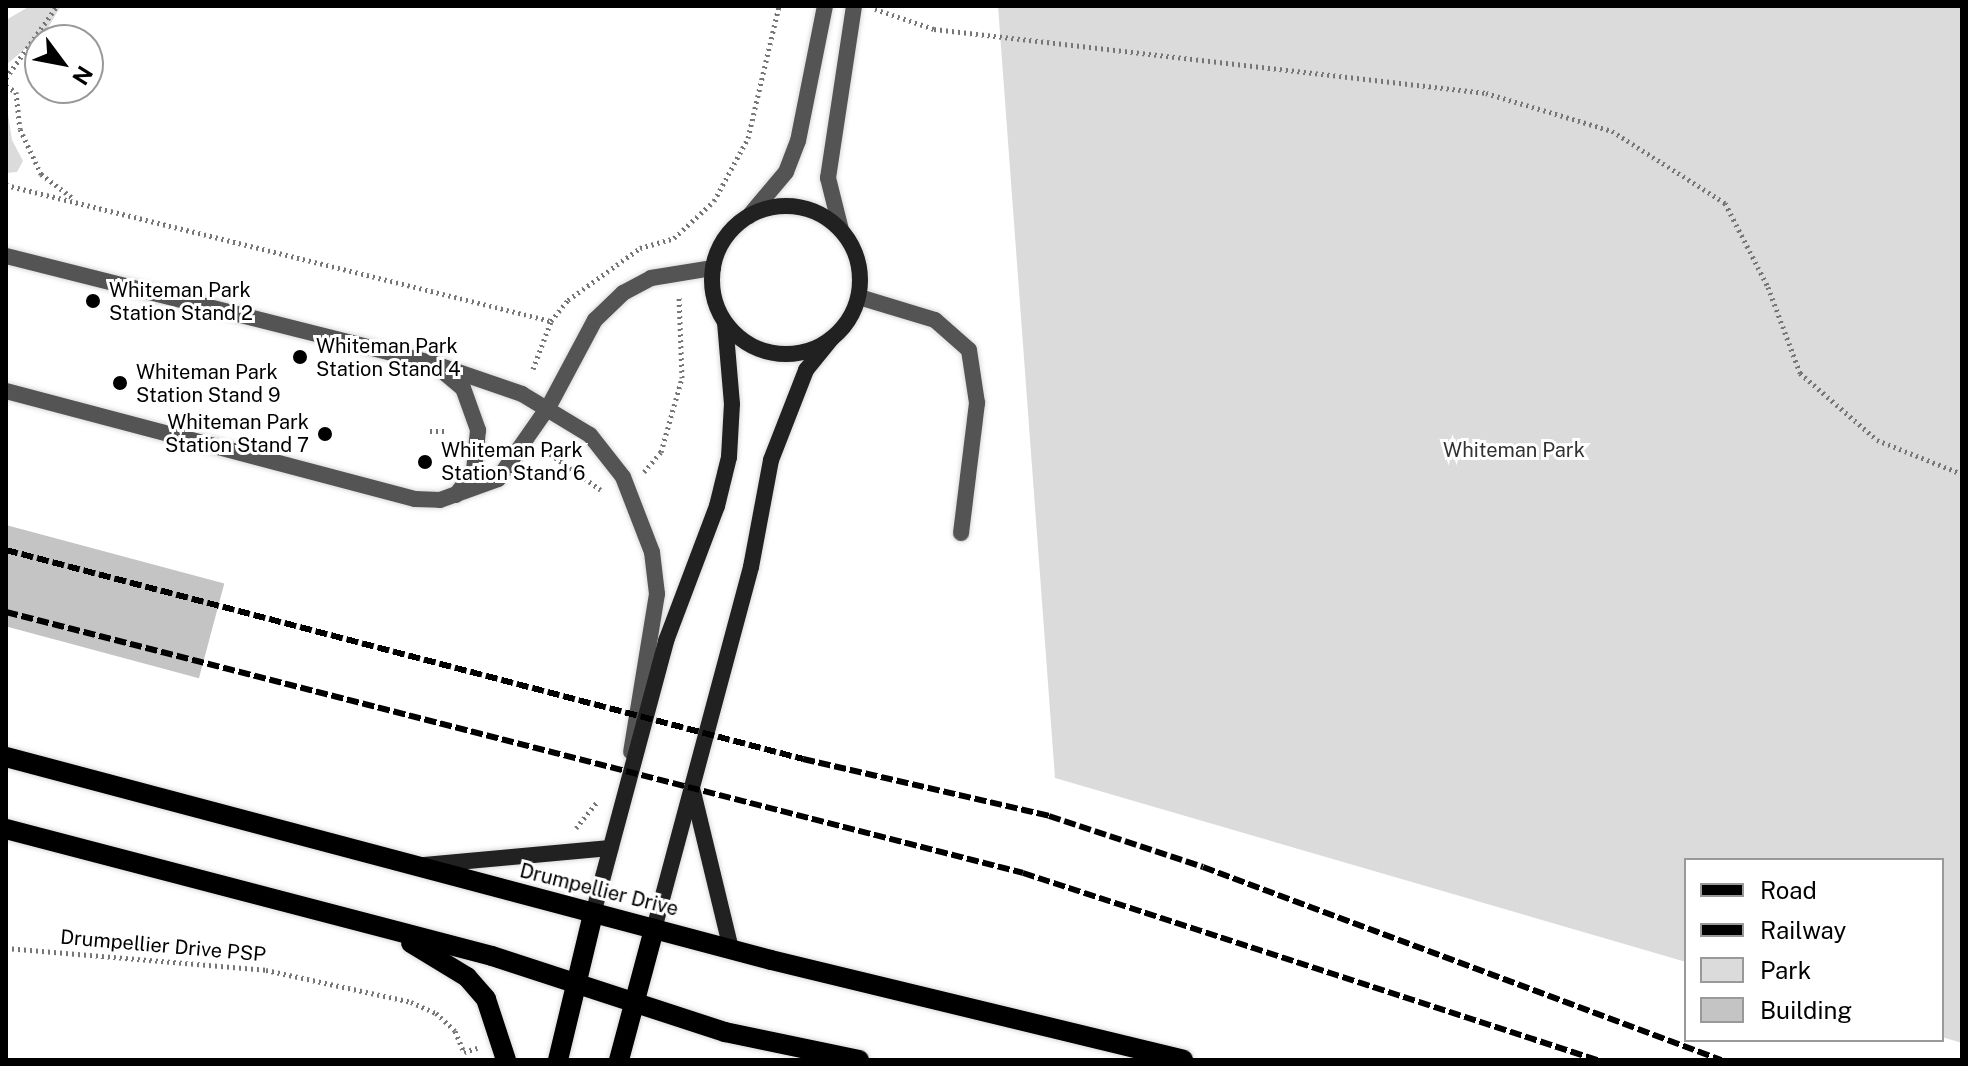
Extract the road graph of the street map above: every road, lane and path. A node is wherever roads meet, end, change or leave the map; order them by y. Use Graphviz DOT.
graph roads {
  1 [pos="57,6"];
  2 [pos="779,6"];
  3 [pos="825,6"];
  4 [pos="854,6"];
  5 [pos="866,6"];
  6 [pos="6,78"];
  7 [pos="6,86"];
  8 [pos="6,185"];
  9 [pos="78,201"];
  10 [pos="749,216"];
  11 [pos="841,230"];
  12 [pos="674,238"];
  13 [pos="6,256"];
  14 [pos="713,268"];
  15 [pos="679,297"];
  16 [pos="859,297"];
  17 [pos="551,321"];
  18 [pos="725,323"];
  19 [pos="831,339"];
  20 [pos="432,363"];
  21 [pos="6,391"];
  22 [pos="549,406"];
  23 [pos="430,431"];
  24 [pos="448,431"];
  25 [pos="550,454"];
  26 [pos="643,473"];
  27 [pos="1962,474"];
  28 [pos="456,495"];
  29 [pos="613,498"];
  30 [pos="961,533"];
  31 [pos="6,757"];
  32 [pos="693,791"];
  33 [pos="625,793"];
  34 [pos="6,829"];
  35 [pos="610,848"];
  36 [pos="411,866"];
  37 [pos="593,914"];
  38 [pos="383,927"];
  39 [pos="654,929"];
  40 [pos="6,948"];
  41 [pos="731,949"];
  42 [pos="576,986"];
  43 [pos="636,1006"];
  44 [pos="505,1050"];
  45 [pos="464,1052"];
  46 [pos="464,1060"];
  47 [pos="558,1060"];
  48 [pos="619,1060"];
  49 [pos="859,1060"];
  50 [pos="1183,1060"];
  1 -- 6 [label="path"];
  2 -- 12 [label="path"];
  3 -- 10 [label="street"];
  4 -- 11 [label="street"];
  5 -- 27 [label="path"];
  7 -- 9 [label="path"];
  8 -- 9 [label="path"];
  9 -- 17 [label="path"];
  10 -- 11 [label="street"];
  10 -- 14 [label="street"];
  11 -- 16 [label="street"];
  13 -- 20 [label="street"];
  14 -- 18 [label="street"];
  14 -- 22 [label="street"];
  15 -- 26 [label="path"];
  16 -- 19 [label="street"];
  16 -- 30 [label="street"];
  18 -- 19 [label="street"];
  18 -- 33 [label="street"];
  19 -- 32 [label="street"];
  20 -- 22 [label="street"];
  20 -- 28 [label="street"];
  21 -- 28 [label="street"];
  22 -- 28 [label="street"];
  22 -- 33 [label="street"];
  23 -- 24 [label="path"];
  25 -- 29 [label="path"];
  31 -- 36 [label="main road, Drumpellier Drive"];
  32 -- 39 [label="street"];
  32 -- 41 [label="street"];
  33 -- 35 [label="street"];
  34 -- 38 [label="main road"];
  35 -- 36 [label="street"];
  35 -- 37 [label="street"];
  36 -- 37 [label="main road, Drumpellier Drive"];
  37 -- 39 [label="main road, Drumpellier Drive"];
  37 -- 42 [label="main road"];
  38 -- 42 [label="main road"];
  38 -- 44 [label="main road"];
  39 -- 41 [label="main road, Drumpellier Drive"];
  39 -- 43 [label="main road"];
  40 -- 45 [label="path, Drumpellier Drive PSP"];
  41 -- 50 [label="main road, Drumpellier Drive"];
  42 -- 43 [label="main road"];
  42 -- 47 [label="main road"];
  43 -- 48 [label="main road"];
  43 -- 49 [label="main road"];
  44 -- 45 [label="path"];
  45 -- 46 [label="path"];
}
